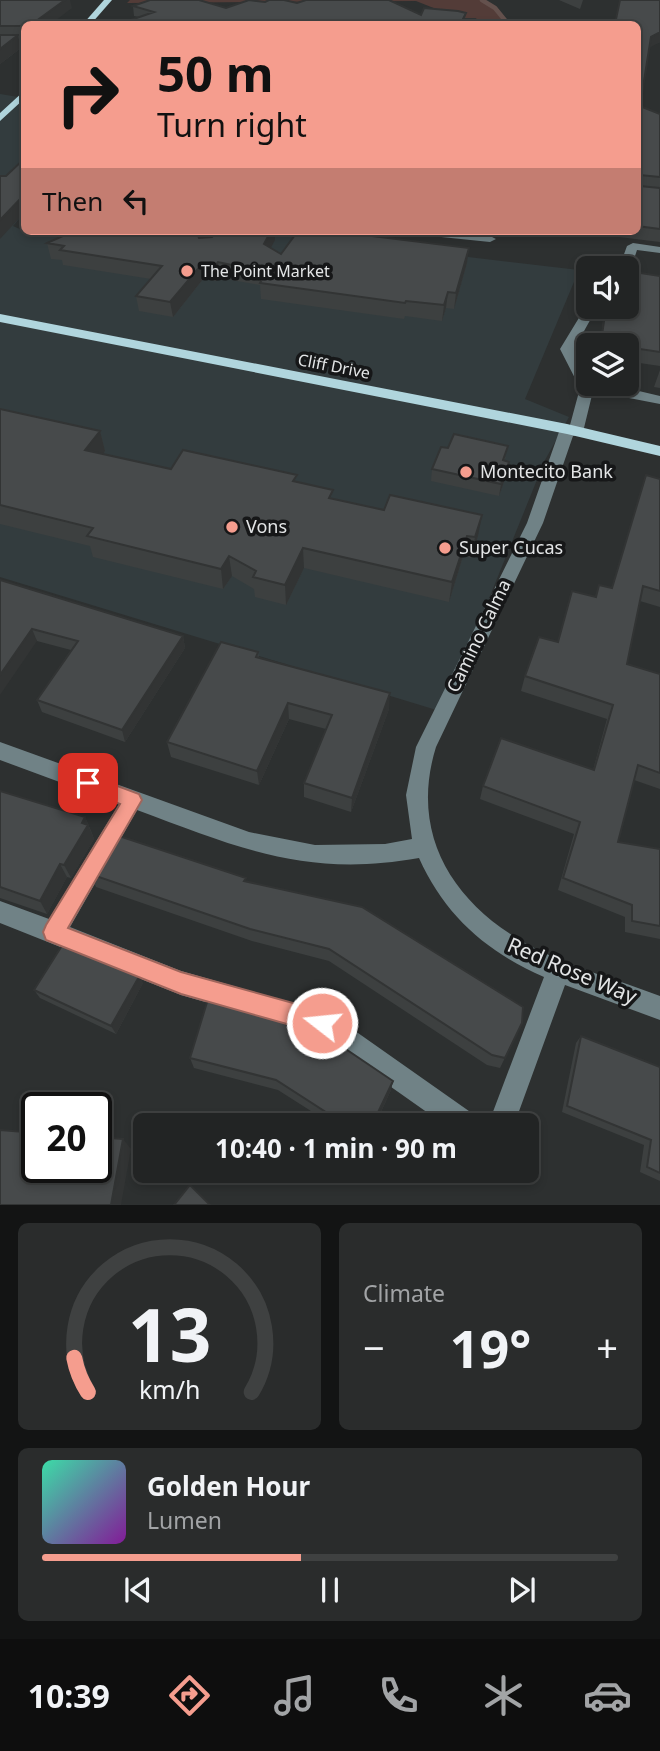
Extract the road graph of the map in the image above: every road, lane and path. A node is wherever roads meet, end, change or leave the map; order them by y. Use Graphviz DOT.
graph roads {
  1 [pos="108,0"];
  2 [pos="90,21"];
  3 [pos="0,43"];
  4 [pos="21,43"];
  5 [pos="21,97"];
  6 [pos="0,118"];
  7 [pos="451,235"];
  8 [pos="490,239"];
  9 [pos="660,250"];
  10 [pos="629,256"];
  11 [pos="0,318"];
  12 [pos="576,334"];
  13 [pos="576,367"];
  14 [pos="639,395"];
  15 [pos="584,396"];
  16 [pos="660,400"];
  17 [pos="571,430"];
  18 [pos="660,451"];
  19 [pos="0,751"];
  20 [pos="132,800"];
  21 [pos="424,847"];
  22 [pos="0,912"];
  23 [pos="54,932"];
  24 [pos="559,969"];
  25 [pos="660,1008"];
  26 [pos="450,1113"];
  27 [pos="505,1113"];
  1 -- 2 [label="main road"];
  3 -- 4 [label="street"];
  5 -- 6 [label="main road"];
  7 -- 8 [label="street"];
  9 -- 10 [label="street"];
  11 -- 17 [label="main road, Cliff Drive"];
  12 -- 13 [label="street"];
  14 -- 16 [label="street"];
  15 -- 17 [label="street, Camino Calma"];
  17 -- 18 [label="main road, Cliff Drive"];
  17 -- 21 [label="street, Camino Calma"];
  19 -- 20 [label="street"];
  20 -- 21 [label="street"];
  20 -- 23 [label="street"];
  21 -- 24 [label="street, Red Rose Way"];
  22 -- 23 [label="street"];
  23 -- 26 [label="street"];
  24 -- 25 [label="street, Red Rose Way"];
  24 -- 27 [label="street"];
}
